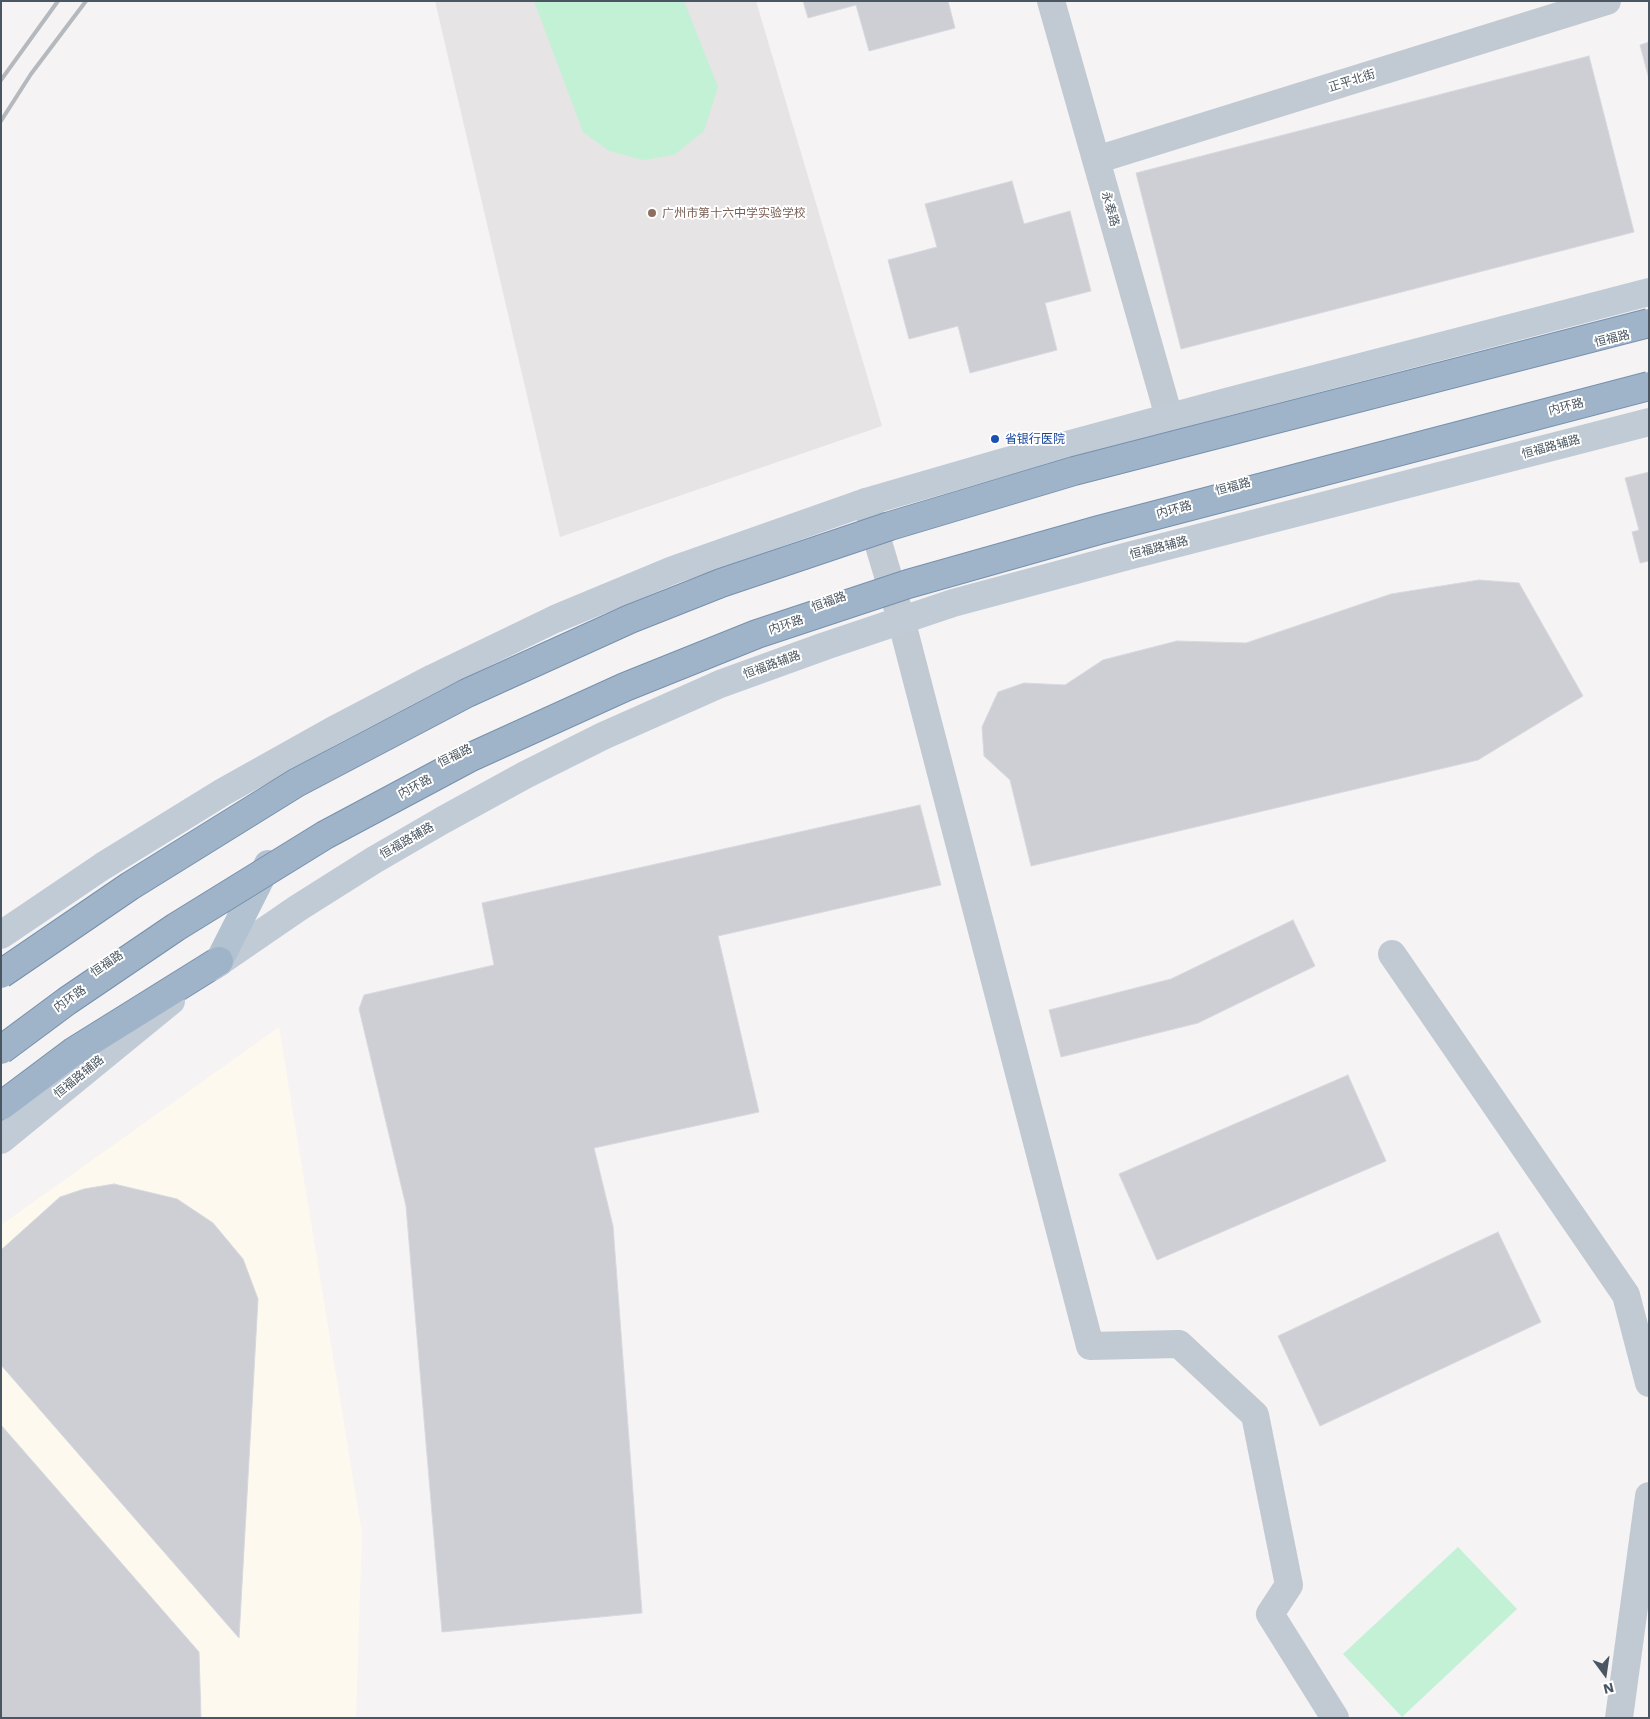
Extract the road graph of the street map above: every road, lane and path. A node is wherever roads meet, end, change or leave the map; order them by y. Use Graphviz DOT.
graph roads {
  1 [pos="1051,1"];
  2 [pos="1607,1"];
  3 [pos="1096,160"];
  4 [pos="1649,292"];
  5 [pos="1649,323"];
  6 [pos="1649,329"];
  7 [pos="1649,377"];
  8 [pos="1649,386"];
  9 [pos="1169,417"];
  10 [pos="1649,422"];
  11 [pos="866,502"];
  12 [pos="877,536"];
  13 [pos="890,580"];
  14 [pos="901,619"];
  15 [pos="270,859"];
  16 [pos="1,935"];
  17 [pos="1392,954"];
  18 [pos="219,961"];
  19 [pos="1,974"];
  20 [pos="1,983"];
  21 [pos="1,1039"];
  22 [pos="1,1050"];
  23 [pos="1,1106"];
  24 [pos="1,1140"];
  25 [pos="1649,1383"];
  26 [pos="1649,1496"];
  27 [pos="1335,1718"];
  28 [pos="1619,1718"];
  1 -- 3 [label="street, 永泰路"];
  2 -- 3 [label="street, 正平北街"];
  3 -- 9 [label="street, 永泰路"];
  4 -- 9 [label="main road"];
  5 -- 19 [label="highway, bridge"];
  6 -- 12 [label="main road, 恒福路"];
  7 -- 13 [label="main road, 恒福路"];
  8 -- 22 [label="highway, 内环路, bridge"];
  9 -- 11 [label="main road"];
  10 -- 14 [label="main road, 恒福路辅路"];
  11 -- 12 [label="street"];
  11 -- 16 [label="main road"];
  12 -- 13 [label="street"];
  12 -- 20 [label="main road, 恒福路"];
  13 -- 14 [label="street"];
  13 -- 15 [label="main road, 恒福路"];
  14 -- 18 [label="main road, 恒福路辅路"];
  14 -- 27 [label="street"];
  15 -- 18 [label="main road"];
  15 -- 21 [label="main road, 恒福路"];
  17 -- 25 [label="street"];
  18 -- 23 [label="highway"];
  18 -- 24 [label="main road, 恒福路辅路"];
  26 -- 28 [label="street"];
}
